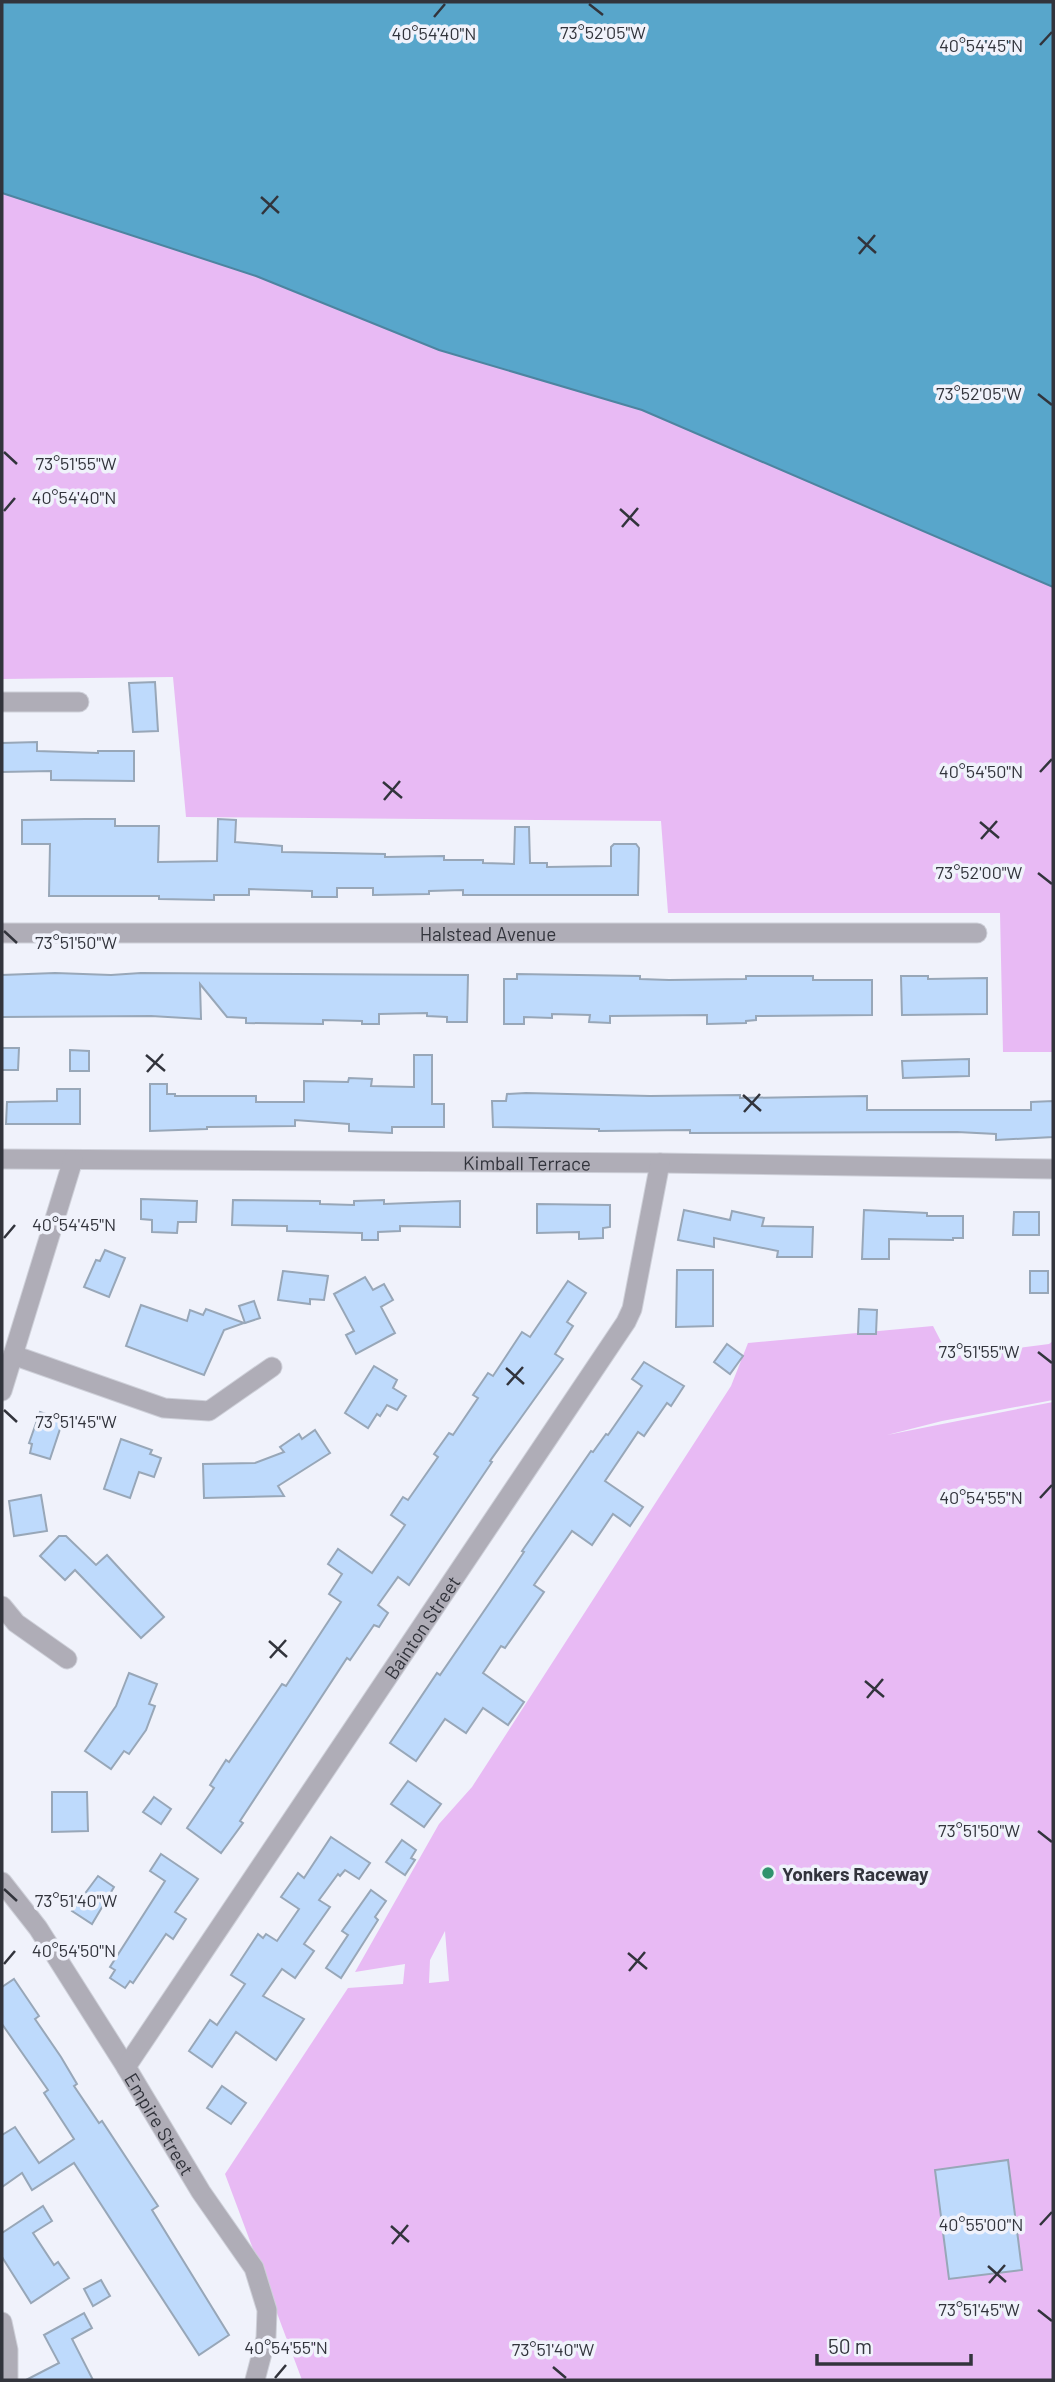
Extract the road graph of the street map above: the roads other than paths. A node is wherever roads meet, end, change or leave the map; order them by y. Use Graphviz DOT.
graph roads {
  1 [pos="2,702"];
  2 [pos="79,702"];
  3 [pos="2,933"];
  4 [pos="976,933"];
  5 [pos="2,1160"];
  6 [pos="73,1160"];
  7 [pos="660,1163"];
  8 [pos="1053,1169"];
  9 [pos="13,1355"];
  10 [pos="272,1367"];
  11 [pos="2,1391"];
  12 [pos="2,1606"];
  13 [pos="67,1659"];
  14 [pos="2,1882"];
  15 [pos="126,2067"];
  16 [pos="2,2322"];
  17 [pos="8,2380"];
  18 [pos="255,2380"];
  1 -- 2 [label="street"];
  3 -- 4 [label="street, Halstead Avenue"];
  5 -- 6 [label="street, Kimball Terrace"];
  6 -- 7 [label="street, Kimball Terrace"];
  6 -- 9 [label="street"];
  7 -- 8 [label="street, Kimball Terrace"];
  7 -- 15 [label="street, Bainton Street"];
  9 -- 10 [label="street"];
  9 -- 11 [label="street"];
  12 -- 13 [label="street"];
  14 -- 15 [label="street, Empire Street"];
  15 -- 18 [label="street, Empire Street"];
  16 -- 17 [label="street"];
}
